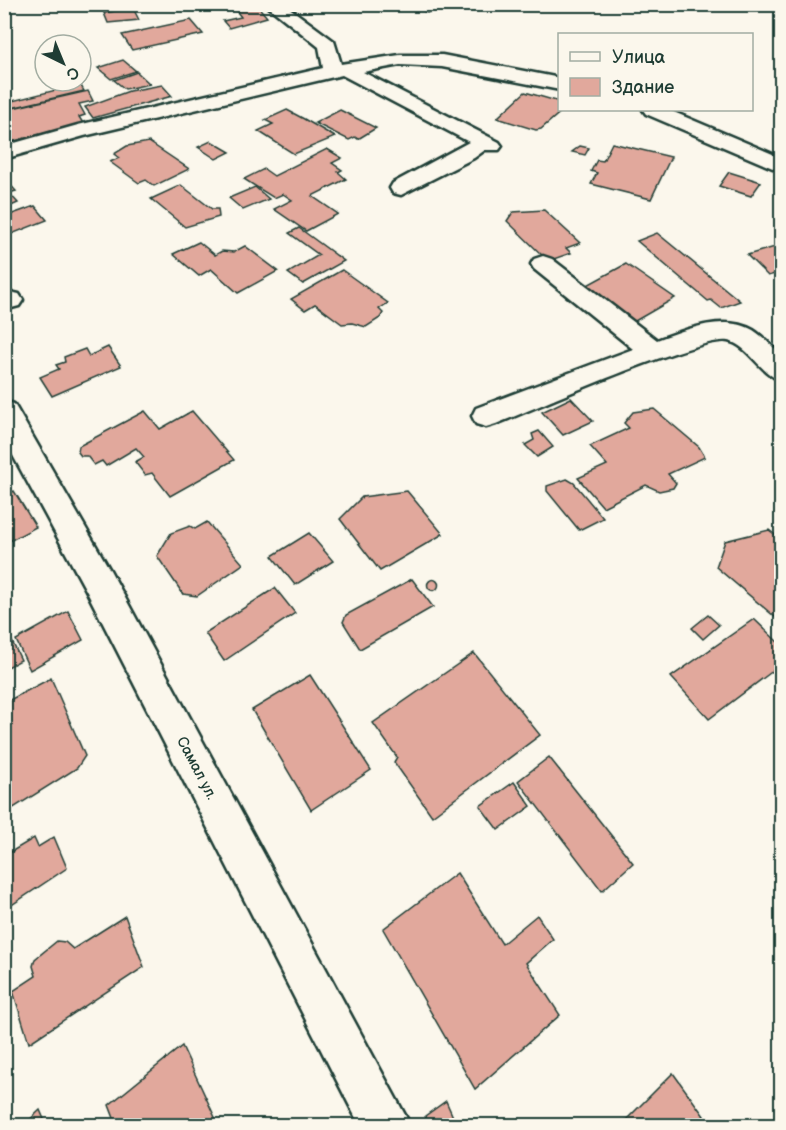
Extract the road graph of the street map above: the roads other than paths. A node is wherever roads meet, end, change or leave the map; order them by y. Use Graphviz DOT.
graph roads {
  1 [pos="273,4"];
  2 [pos="339,70"];
  3 [pos="558,84"];
  4 [pos="655,111"];
  5 [pos="4,153"];
  6 [pos="782,166"];
  7 [pos="401,188"];
  8 [pos="543,264"];
  9 [pos="654,351"];
  10 [pos="782,371"];
  11 [pos="4,412"];
  12 [pos="486,416"];
  13 [pos="387,1125"];
  1 -- 2 [label="street"];
  2 -- 3 [label="street"];
  2 -- 5 [label="street"];
  2 -- 7 [label="street"];
  4 -- 6 [label="street"];
  8 -- 9 [label="street"];
  9 -- 10 [label="street"];
  9 -- 12 [label="street"];
  11 -- 13 [label="street, Самал ул."];
}
